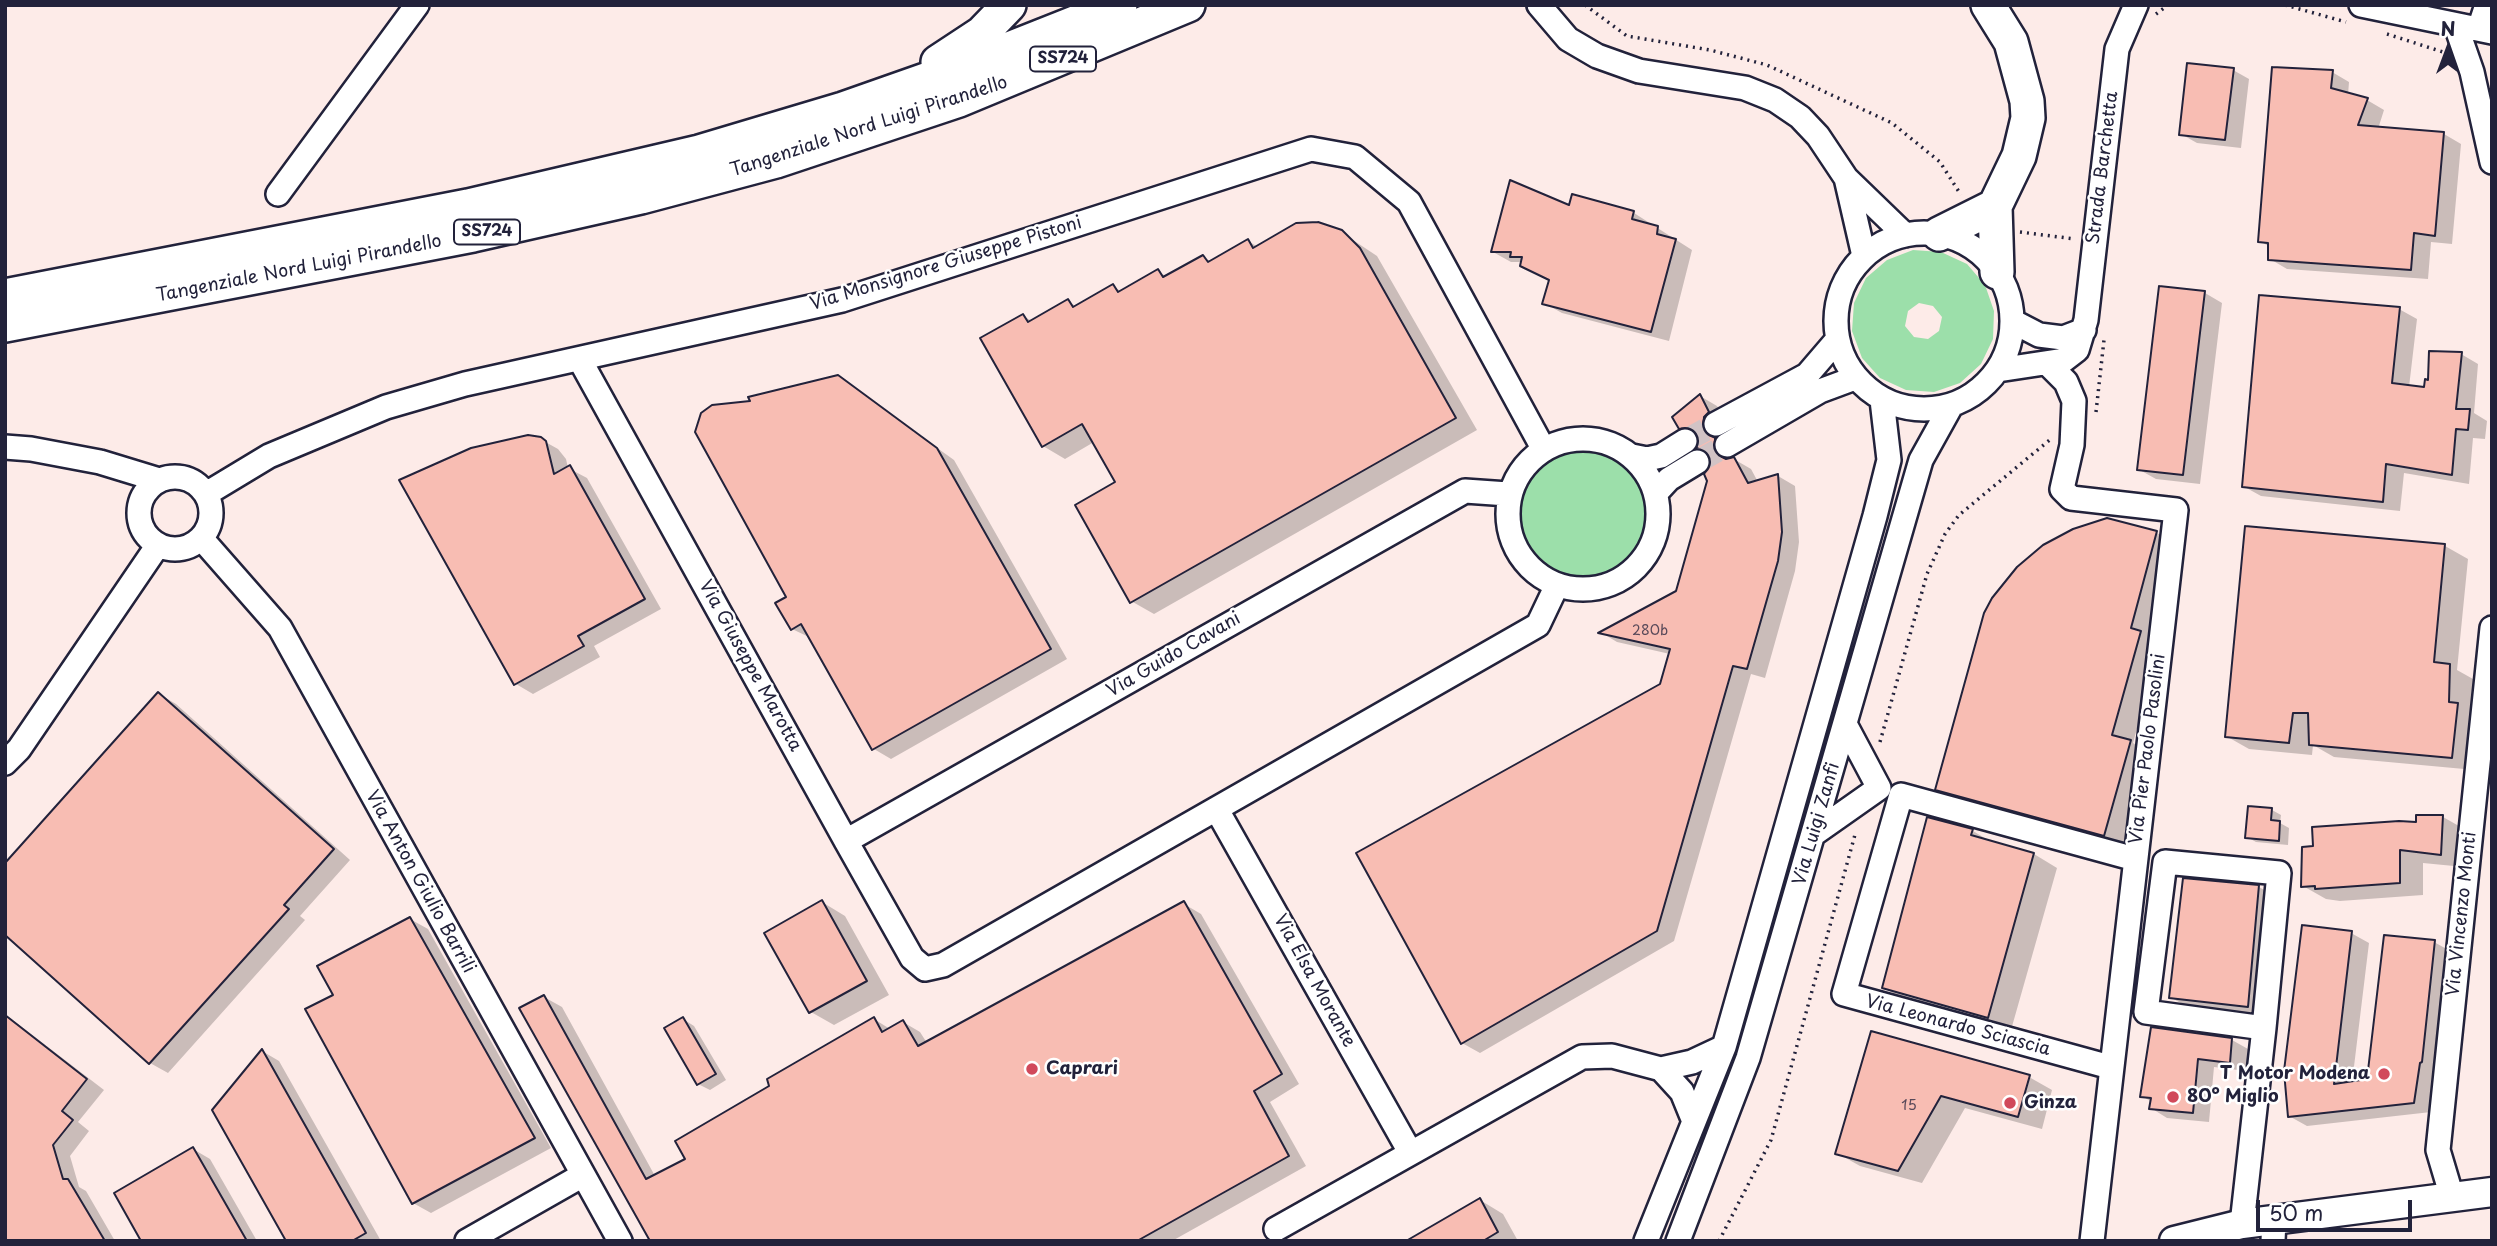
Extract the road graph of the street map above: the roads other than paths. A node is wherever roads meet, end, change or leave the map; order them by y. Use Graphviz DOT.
graph roads {
  1 [pos="417,5"];
  2 [pos="1009,5"];
  3 [pos="1120,5"];
  4 [pos="1200,5"];
  5 [pos="1539,5"];
  6 [pos="1988,5"];
  7 [pos="2487,5"];
  8 [pos="2133,6"];
  9 [pos="1177,10"];
  10 [pos="2355,14"];
  11 [pos="2456,26"];
  12 [pos="2485,31"];
  13 [pos="843,109"];
  14 [pos="2492,162"];
  15 [pos="1846,178"];
  16 [pos="278,194"];
  17 [pos="1989,217"];
  18 [pos="1905,234"];
  19 [pos="1939,234"];
  20 [pos="1864,256"];
  21 [pos="1997,272"];
  22 [pos="5,296"];
  23 [pos="2012,321"];
  24 [pos="5,326"];
  25 [pos="2095,329"];
  26 [pos="1837,340"];
  27 [pos="580,360"];
  28 [pos="2046,363"];
  29 [pos="1998,370"];
  30 [pos="1855,378"];
  31 [pos="1882,400"];
  32 [pos="1951,405"];
  33 [pos="1716,424"];
  34 [pos="1685,441"];
  35 [pos="1727,445"];
  36 [pos="5,447"];
  37 [pos="1544,450"];
  38 [pos="1632,456"];
  39 [pos="1697,462"];
  40 [pos="159,480"];
  41 [pos="1656,493"];
  42 [pos="206,494"];
  43 [pos="1508,494"];
  44 [pos="201,538"];
  45 [pos="158,545"];
  46 [pos="1557,585"];
  47 [pos="2492,628"];
  48 [pos="1846,726"];
  49 [pos="5,762"];
  50 [pos="1879,789"];
  51 [pos="1217,810"];
  52 [pos="1815,832"];
  53 [pos="846,841"];
  54 [pos="2135,859"];
  55 [pos="2264,1028"];
  56 [pos="1724,1047"];
  57 [pos="2110,1067"];
  58 [pos="1661,1069"];
  59 [pos="1693,1119"];
  60 [pos="1410,1152"];
  61 [pos="583,1175"];
  62 [pos="2492,1192"];
  63 [pos="2452,1197"];
  64 [pos="2242,1224"];
  65 [pos="1276,1229"];
  66 [pos="2274,1230"];
  67 [pos="467,1241"];
  68 [pos="620,1241"];
  69 [pos="1646,1241"];
  70 [pos="1678,1241"];
  71 [pos="2092,1241"];
  72 [pos="2175,1241"];
  1 -- 16 [label="street"];
  2 -- 13 [label="highway"];
  3 -- 13 [label="highway, Tangenziale Nord Luigi Pirandello / SS724"];
  4 -- 9 [label="highway, Tangenziale Nord Luigi Pirandello"];
  5 -- 15 [label="street"];
  6 -- 17 [label="highway"];
  7 -- 12 [label="street"];
  8 -- 25 [label="street, Strada Barchetta"];
  9 -- 24 [label="highway, Tangenziale Nord Luigi Pirandello / SS724"];
  10 -- 11 [label="street"];
  11 -- 12 [label="street"];
  11 -- 14 [label="street"];
  13 -- 22 [label="highway, Tangenziale Nord Luigi Pirandello / SS724"];
  15 -- 18 [label="street"];
  15 -- 20 [label="street"];
  17 -- 19 [label="highway"];
  17 -- 21 [label="highway"];
  18 -- 19 [label="street"];
  18 -- 20 [label="street"];
  19 -- 21 [label="street"];
  20 -- 26 [label="street"];
  21 -- 23 [label="street"];
  23 -- 25 [label="street"];
  23 -- 29 [label="street"];
  25 -- 28 [label="street, Strada Barchetta"];
  26 -- 30 [label="street"];
  26 -- 33 [label="street"];
  27 -- 37 [label="street, Via Monsignore Giuseppe Pistoni"];
  27 -- 42 [label="street, Via Monsignore Giuseppe Pistoni"];
  27 -- 53 [label="street, Via Giuseppe Marotta"];
  28 -- 29 [label="street, Strada Barchetta"];
  28 -- 54 [label="street, Via Pier Paolo Pasolini"];
  29 -- 32 [label="street"];
  30 -- 31 [label="street"];
  30 -- 35 [label="street"];
  31 -- 32 [label="street"];
  31 -- 56 [label="street, Via Luigi Zanfi"];
  32 -- 48 [label="street, Via Luigi Zanfi"];
  34 -- 38 [label="street"];
  36 -- 40 [label="street"];
  37 -- 38 [label="street"];
  37 -- 43 [label="street"];
  38 -- 41 [label="street"];
  39 -- 41 [label="street"];
  40 -- 42 [label="street"];
  40 -- 45 [label="street"];
  41 -- 46 [label="street"];
  42 -- 44 [label="street"];
  43 -- 46 [label="street"];
  43 -- 53 [label="street, Via Guido Cavani"];
  44 -- 45 [label="street"];
  44 -- 61 [label="street, Via Anton Giulio Barrili"];
  45 -- 49 [label="street"];
  46 -- 51 [label="street"];
  47 -- 63 [label="street, Via Vincenzo Monti"];
  48 -- 50 [label="street"];
  48 -- 52 [label="street, Via Luigi Zanfi"];
  50 -- 52 [label="street"];
  50 -- 54 [label="street"];
  50 -- 57 [label="street, Via Leonardo Sciascia"];
  51 -- 53 [label="street, Via Giuseppe Marotta"];
  51 -- 60 [label="street, Via Elsa Morante"];
  52 -- 70 [label="street, Via Luigi Zanfi"];
  54 -- 57 [label="street, Via Pier Paolo Pasolini"];
  55 -- 55 [label="street"];
  55 -- 64 [label="street"];
  56 -- 58 [label="street"];
  56 -- 59 [label="street, Via Luigi Zanfi"];
  57 -- 71 [label="street, Via Pier Paolo Pasolini"];
  58 -- 59 [label="street"];
  58 -- 60 [label="street"];
  59 -- 69 [label="street, Via Luigi Zanfi"];
  60 -- 65 [label="street"];
  61 -- 67 [label="street"];
  61 -- 68 [label="street, Via Anton Giulio Barrili"];
  62 -- 63 [label="main road"];
  63 -- 66 [label="main road"];
  64 -- 66 [label="main road"];
  64 -- 72 [label="main road"];
}
